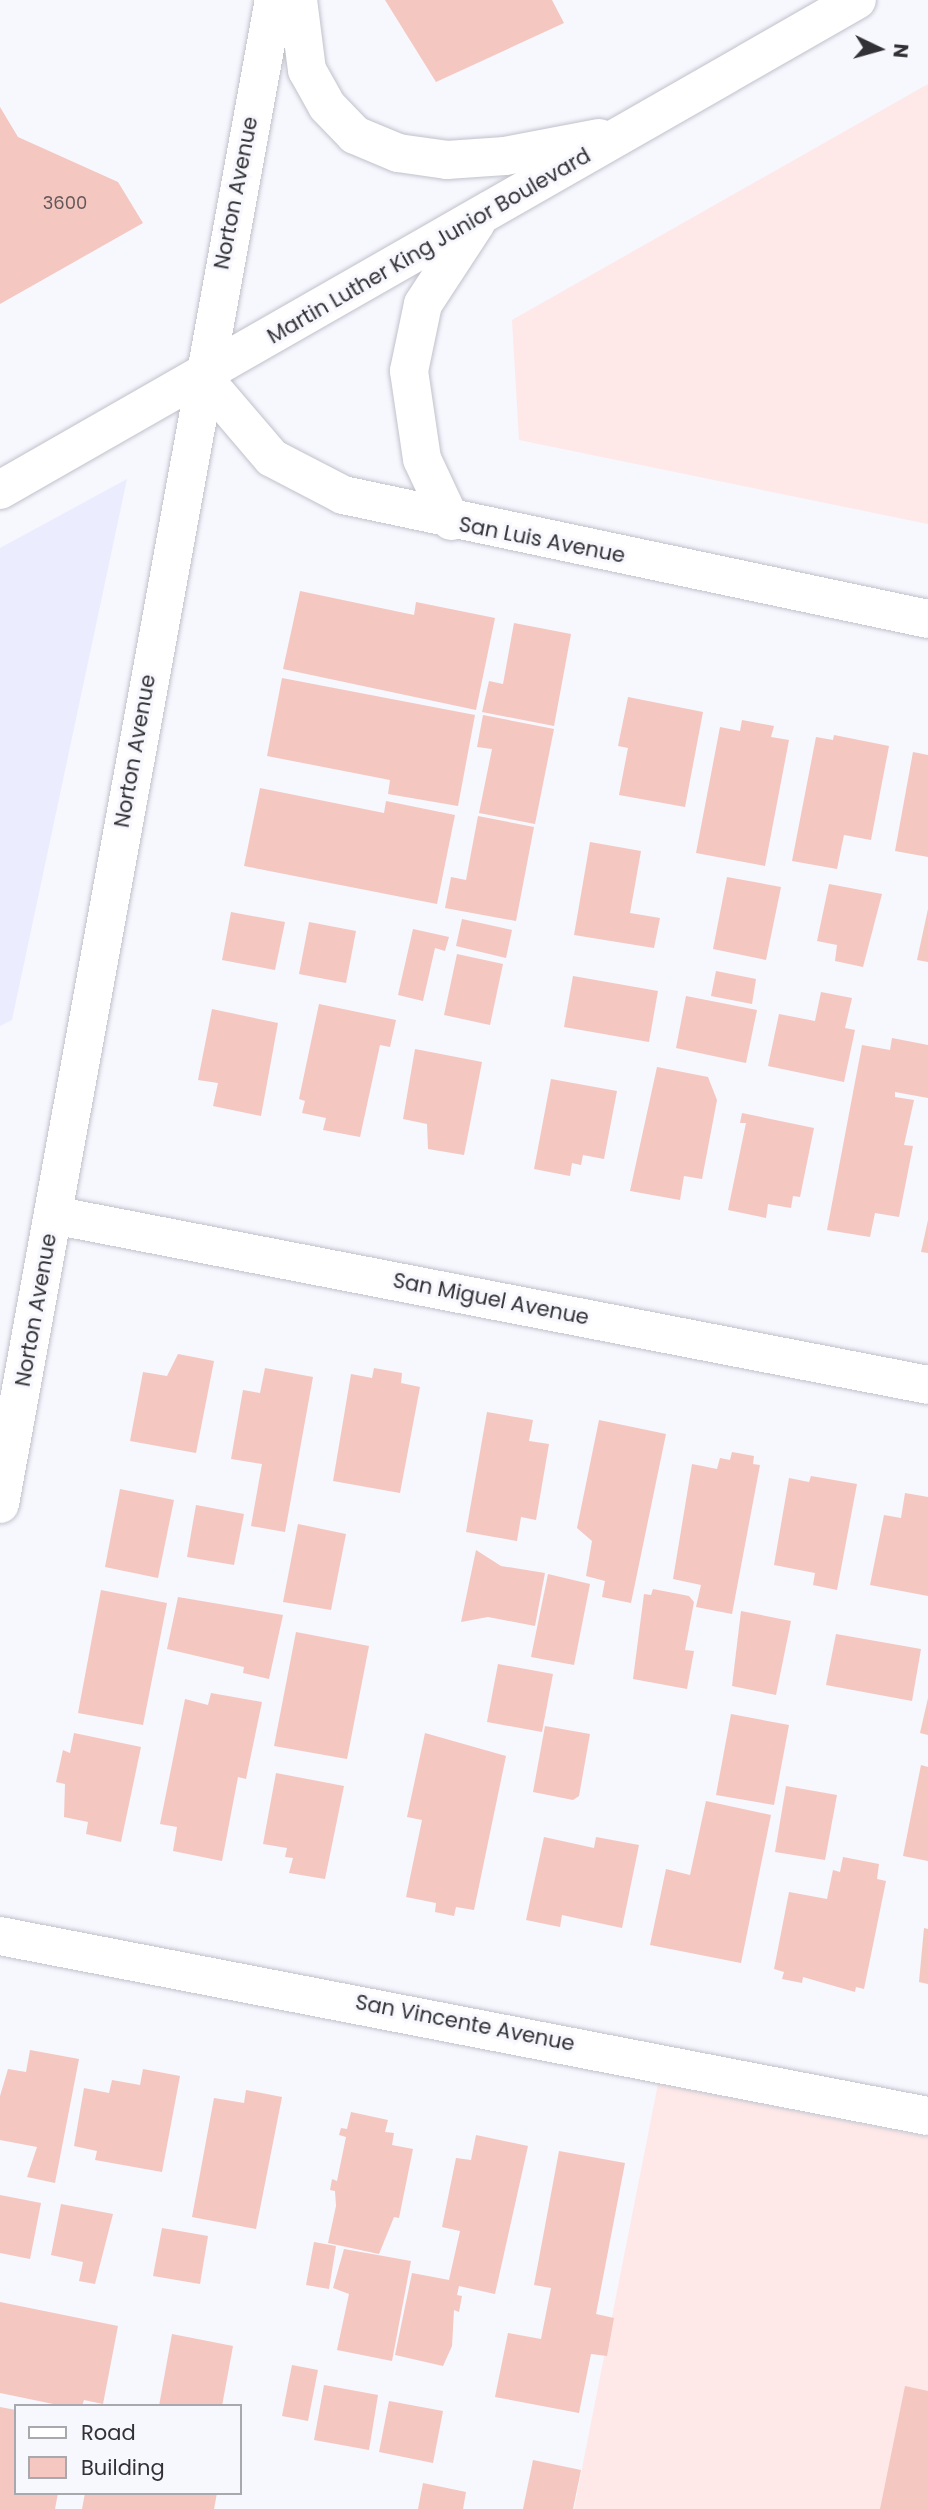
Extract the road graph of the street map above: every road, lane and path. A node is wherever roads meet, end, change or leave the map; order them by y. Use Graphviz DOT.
graph roads {
  1 [pos="274,0"];
  2 [pos="298,0"];
  3 [pos="857,0"];
  4 [pos="629,132"];
  5 [pos="480,218"];
  6 [pos="201,375"];
  7 [pos="0,490"];
  8 [pos="452,521"];
  9 [pos="928,619"];
  10 [pos="53,1215"];
  11 [pos="928,1385"];
  12 [pos="0,1504"];
  13 [pos="0,1937"];
  14 [pos="928,2116"];
  1 -- 6 [label="street, Norton Avenue"];
  2 -- 4 [label="street"];
  3 -- 4 [label="street, Martin Luther King Junior Boulevard"];
  4 -- 5 [label="street, Martin Luther King Junior Boulevard"];
  5 -- 6 [label="street, Martin Luther King Junior Boulevard"];
  5 -- 8 [label="street"];
  6 -- 7 [label="street, Martin Luther King Junior Boulevard"];
  6 -- 8 [label="street, San Luis Avenue"];
  6 -- 10 [label="street, Norton Avenue"];
  8 -- 9 [label="street, San Luis Avenue"];
  10 -- 11 [label="street, San Miguel Avenue"];
  10 -- 12 [label="street, Norton Avenue"];
  13 -- 14 [label="street, San Vincente Avenue"];
}
